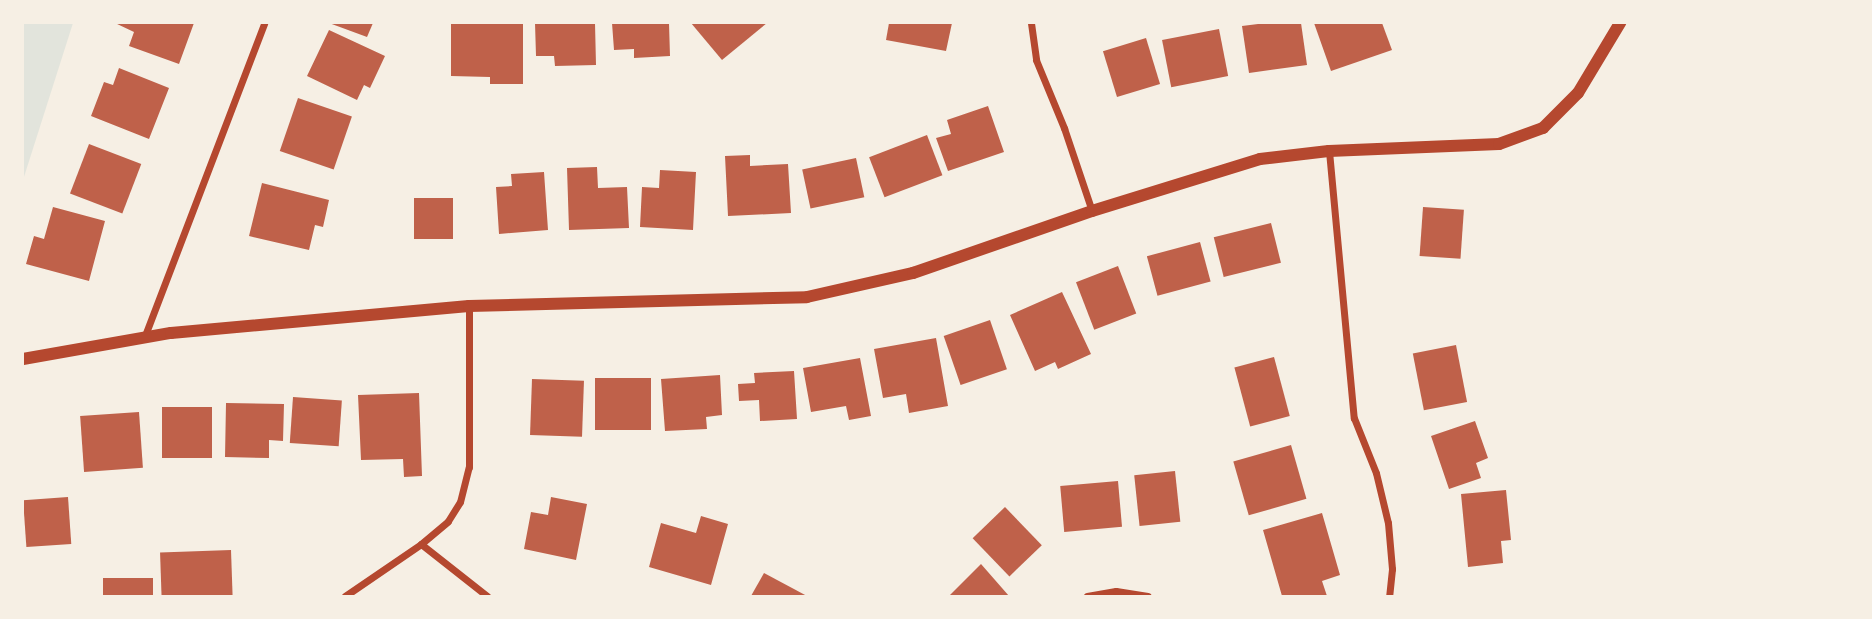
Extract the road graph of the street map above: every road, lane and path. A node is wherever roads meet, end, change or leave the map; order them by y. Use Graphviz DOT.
graph roads {
  1 [pos="264,23"];
  2 [pos="1031,23"];
  3 [pos="1620,23"];
  4 [pos="1329,150"];
  5 [pos="1092,211"];
  6 [pos="469,306"];
  7 [pos="144,339"];
  8 [pos="23,359"];
  9 [pos="421,544"];
  10 [pos="345,596"];
  11 [pos="487,596"];
  12 [pos="1087,596"];
  13 [pos="1148,596"];
  14 [pos="1388,596"];
  1 -- 7 [label="street"];
  2 -- 5 [label="street"];
  3 -- 4 [label="street"];
  4 -- 5 [label="street"];
  4 -- 14 [label="street"];
  5 -- 6 [label="street"];
  6 -- 7 [label="street"];
  6 -- 9 [label="street"];
  7 -- 8 [label="street"];
  9 -- 10 [label="street"];
  9 -- 11 [label="street"];
  12 -- 13 [label="street"];
}
